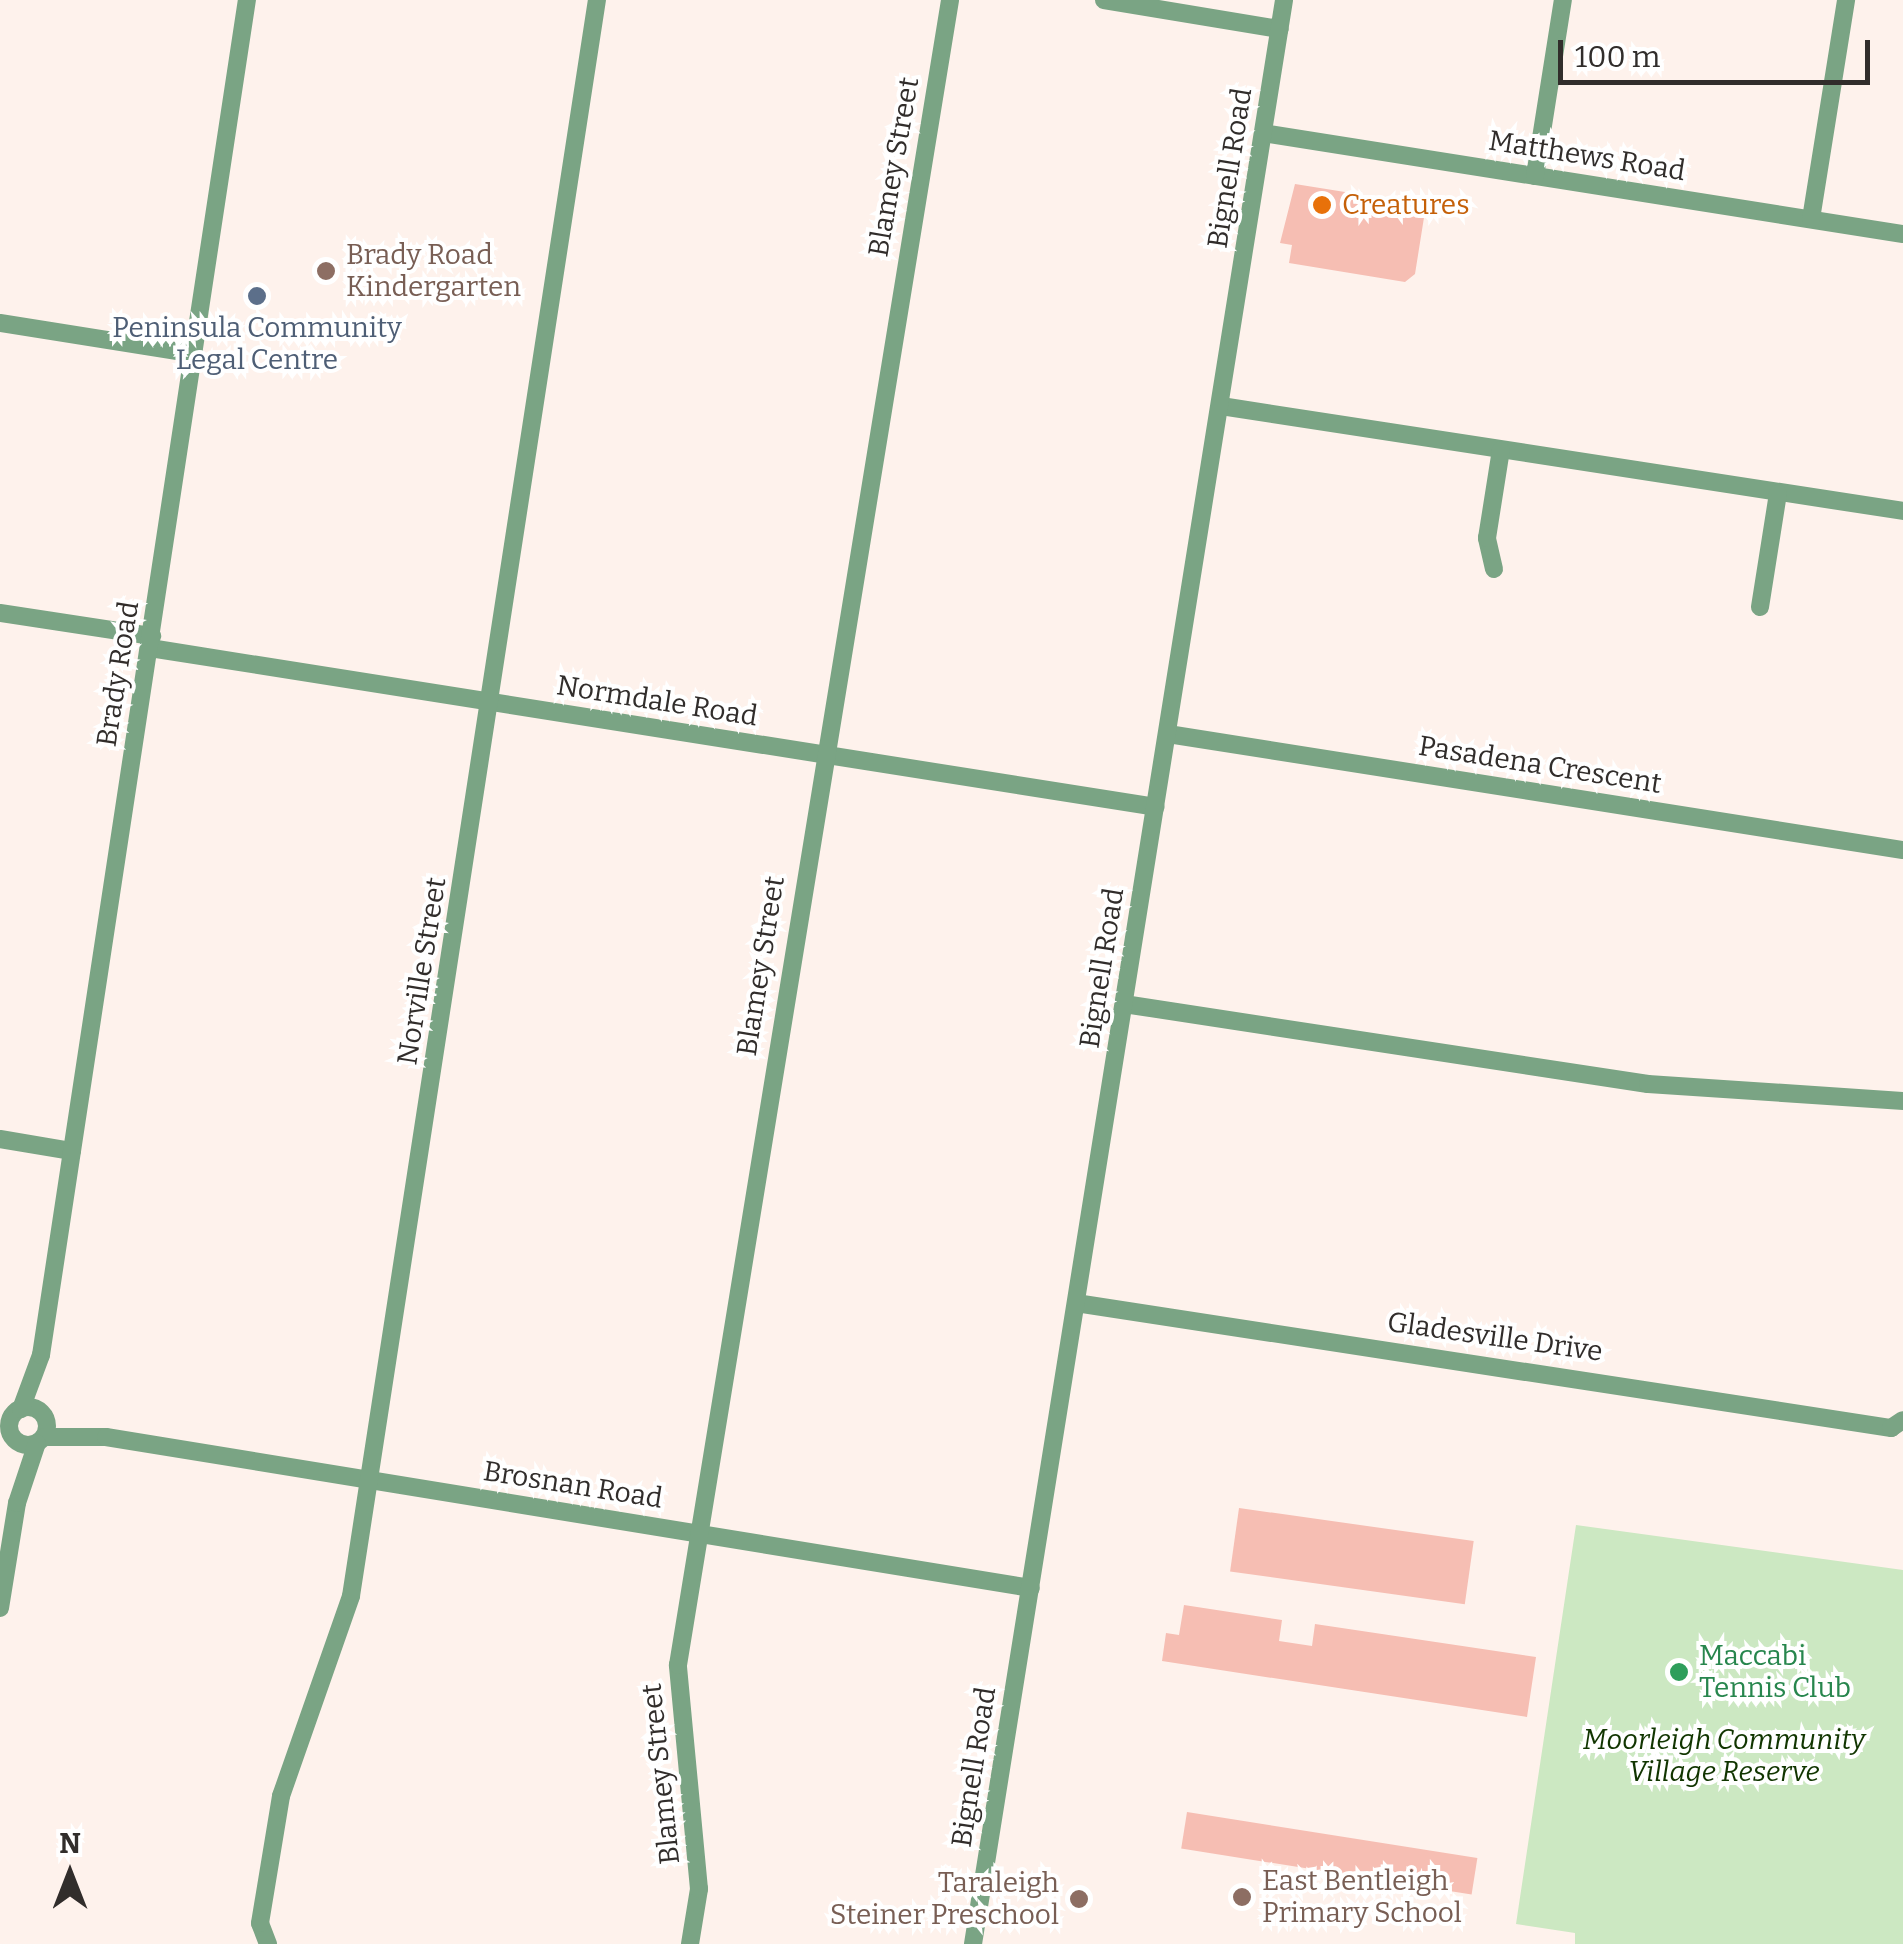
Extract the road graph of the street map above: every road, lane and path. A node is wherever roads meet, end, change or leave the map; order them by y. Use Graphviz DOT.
graph roads {
  1 [pos="247,0"];
  2 [pos="597,0"];
  3 [pos="950,0"];
  4 [pos="1104,0"];
  5 [pos="1284,0"];
  6 [pos="1563,0"];
  7 [pos="1846,0"];
  8 [pos="1280,28"];
  9 [pos="1263,134"];
  10 [pos="1535,176"];
  11 [pos="1811,219"];
  12 [pos="1903,234"];
  13 [pos="0,323"];
  14 [pos="195,354"];
  15 [pos="1221,406"];
  16 [pos="1500,450"];
  17 [pos="1778,493"];
  18 [pos="1903,511"];
  19 [pos="1494,569"];
  20 [pos="1760,607"];
  21 [pos="0,613"];
  22 [pos="151,642"];
  23 [pos="493,703"];
  24 [pos="1168,734"];
  25 [pos="823,756"];
  26 [pos="1156,808"];
  27 [pos="1903,850"];
  28 [pos="1124,1004"];
  29 [pos="1903,1101"];
  30 [pos="0,1139"];
  31 [pos="72,1151"];
  32 [pos="1076,1303"];
  33 [pos="41,1355"];
  34 [pos="12,1412"];
  35 [pos="43,1415"];
  36 [pos="1903,1420"];
  37 [pos="22,1437"];
  38 [pos="106,1437"];
  39 [pos="369,1480"];
  40 [pos="698,1534"];
  41 [pos="1031,1588"];
  42 [pos="0,1608"];
  43 [pos="265,1942"];
  44 [pos="690,1944"];
  45 [pos="973,1944"];
  1 -- 14 [label="street, Brady Road"];
  2 -- 23 [label="street, Norville Street"];
  3 -- 25 [label="street, Blamey Street"];
  4 -- 8 [label="street"];
  5 -- 8 [label="street, Bignell Road"];
  6 -- 10 [label="street"];
  7 -- 11 [label="street"];
  8 -- 9 [label="street, Bignell Road"];
  9 -- 10 [label="street, Matthews Road"];
  9 -- 15 [label="street, Bignell Road"];
  10 -- 11 [label="street, Matthews Road"];
  11 -- 12 [label="street, Matthews Road"];
  13 -- 14 [label="street"];
  14 -- 22 [label="street, Brady Road"];
  15 -- 16 [label="street"];
  15 -- 24 [label="street, Bignell Road"];
  16 -- 17 [label="street"];
  16 -- 19 [label="street"];
  17 -- 18 [label="street"];
  17 -- 20 [label="street"];
  21 -- 22 [label="street, Normdale Road"];
  22 -- 23 [label="street, Normdale Road"];
  22 -- 31 [label="street, Brady Road"];
  23 -- 25 [label="street, Normdale Road"];
  23 -- 39 [label="street, Norville Street"];
  24 -- 26 [label="street, Bignell Road"];
  24 -- 27 [label="street, Pasadena Crescent"];
  25 -- 26 [label="street, Normdale Road"];
  25 -- 40 [label="street, Blamey Street"];
  26 -- 28 [label="street, Bignell Road"];
  28 -- 29 [label="street"];
  28 -- 32 [label="street, Bignell Road"];
  30 -- 31 [label="street"];
  31 -- 33 [label="street, Brady Road"];
  32 -- 36 [label="street, Gladesville Drive"];
  32 -- 41 [label="street, Bignell Road"];
  33 -- 34 [label="street, Brady Road"];
  33 -- 35 [label="street, Brady Road"];
  34 -- 35 [label="street, Brosnan Road"];
  34 -- 37 [label="street, Brady Road"];
  35 -- 37 [label="street, Brady Road"];
  35 -- 38 [label="street, Brosnan Road"];
  37 -- 38 [label="street, Brosnan Road"];
  37 -- 42 [label="street"];
  38 -- 39 [label="street, Brosnan Road"];
  39 -- 40 [label="street, Brosnan Road"];
  39 -- 43 [label="street, Norville Street"];
  40 -- 41 [label="street, Brosnan Road"];
  40 -- 44 [label="street, Blamey Street"];
  41 -- 45 [label="street, Bignell Road"];
}
